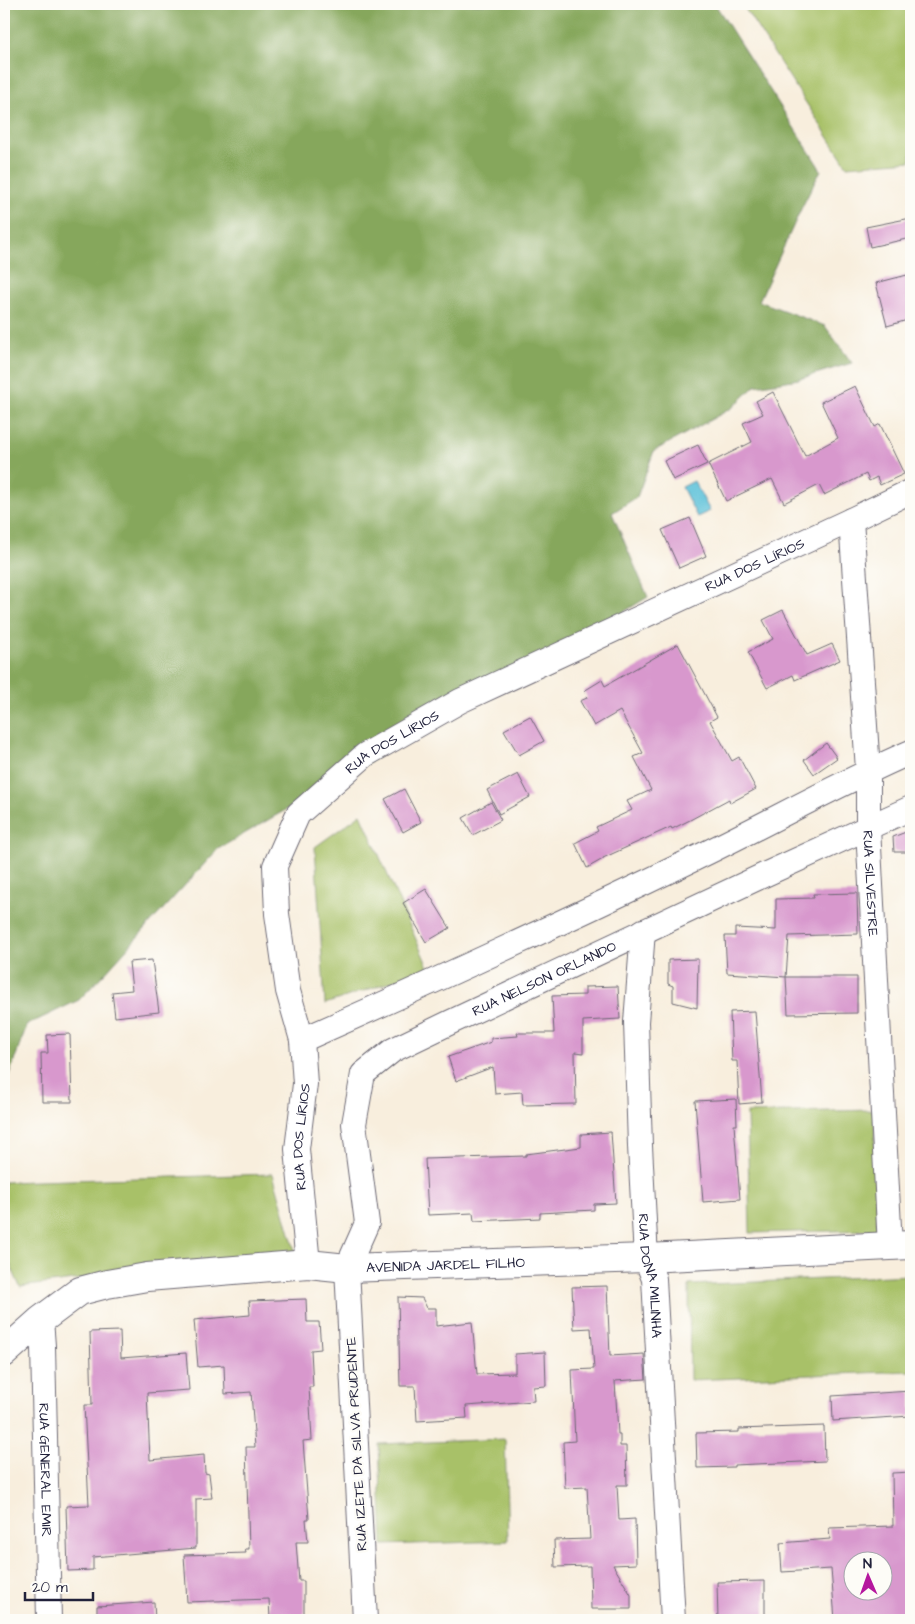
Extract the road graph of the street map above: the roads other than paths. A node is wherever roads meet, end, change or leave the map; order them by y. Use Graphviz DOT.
graph roads {
  1 [pos="911,491"];
  2 [pos="851,520"];
  3 [pos="911,752"];
  4 [pos="868,770"];
  5 [pos="911,808"];
  6 [pos="868,828"];
  7 [pos="642,931"];
  8 [pos="302,1040"];
  9 [pos="901,1246"];
  10 [pos="646,1258"];
  11 [pos="308,1264"];
  12 [pos="347,1268"];
  13 [pos="40,1320"];
  14 [pos="4,1353"];
  15 [pos="49,1620"];
  16 [pos="365,1620"];
  17 [pos="673,1620"];
  1 -- 2 [label="street, RUA DOS LÍRIOS"];
  2 -- 4 [label="street, RUA SILVESTRE"];
  2 -- 8 [label="street, RUA DOS LÍRIOS"];
  3 -- 4 [label="street"];
  4 -- 6 [label="street, RUA SILVESTRE"];
  4 -- 8 [label="street"];
  5 -- 6 [label="street, RUA NELSON ORLANDO"];
  6 -- 7 [label="street, RUA NELSON ORLANDO"];
  6 -- 9 [label="street, RUA SILVESTRE"];
  7 -- 10 [label="street, RUA DONA MILINHA"];
  7 -- 12 [label="street, RUA NELSON ORLANDO"];
  8 -- 11 [label="street, RUA DOS LÍRIOS"];
  9 -- 10 [label="main road, AVENIDA JARDEL FILHO"];
  10 -- 12 [label="main road, AVENIDA JARDEL FILHO"];
  10 -- 17 [label="street, RUA DONA MILINHA"];
  11 -- 12 [label="main road, AVENIDA JARDEL FILHO"];
  11 -- 13 [label="main road, AVENIDA JARDEL FILHO"];
  12 -- 16 [label="street, RUA IZETE DA SILVA PRUDENTE"];
  13 -- 14 [label="main road, AVENIDA JARDEL FILHO"];
  13 -- 15 [label="street, RUA GENERAL EMIR"];
}
